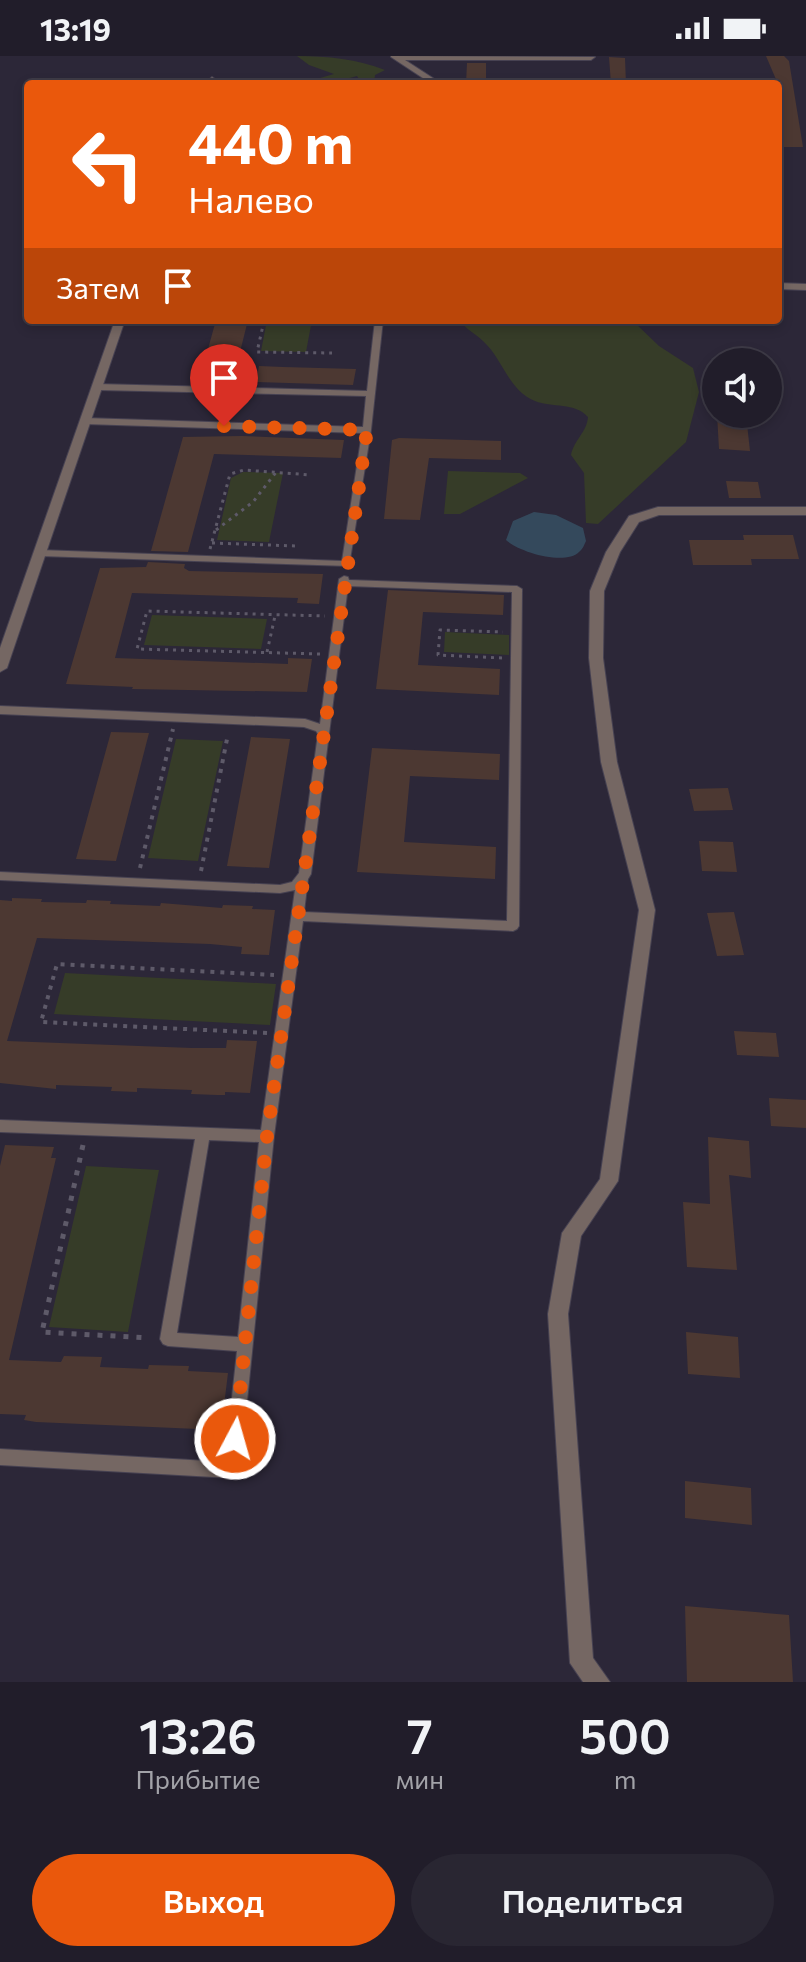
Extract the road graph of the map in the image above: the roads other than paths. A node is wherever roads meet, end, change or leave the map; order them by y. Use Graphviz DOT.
graph roads {
  1 [pos="395,57"];
  2 [pos="591,57"];
  3 [pos="432,80"];
  4 [pos="782,286"];
  5 [pos="806,287"];
  6 [pos="119,324"];
  7 [pos="379,324"];
  8 [pos="97,387"];
  9 [pos="372,394"];
  10 [pos="85,421"];
  11 [pos="367,430"];
  12 [pos="806,511"];
  13 [pos="40,553"];
  14 [pos="346,564"];
  15 [pos="344,583"];
  16 [pos="0,668"];
  17 [pos="0,710"];
  18 [pos="324,734"];
  19 [pos="0,876"];
  20 [pos="302,880"];
  21 [pos="297,916"];
  22 [pos="0,1126"];
  23 [pos="203,1134"];
  24 [pos="267,1136"];
  25 [pos="245,1345"];
  26 [pos="0,1457"];
  27 [pos="598,1682"];
  1 -- 2 [label="street"];
  1 -- 3 [label="street"];
  4 -- 5 [label="street"];
  6 -- 8 [label="street"];
  7 -- 9 [label="lane"];
  8 -- 9 [label="lane"];
  8 -- 10 [label="street"];
  9 -- 11 [label="lane"];
  10 -- 11 [label="lane"];
  10 -- 13 [label="street"];
  11 -- 14 [label="lane"];
  12 -- 27 [label="street"];
  13 -- 14 [label="lane"];
  13 -- 16 [label="street"];
  14 -- 15 [label="lane"];
  15 -- 18 [label="lane"];
  15 -- 21 [label="lane"];
  17 -- 18 [label="lane"];
  18 -- 20 [label="lane"];
  19 -- 20 [label="lane"];
  20 -- 21 [label="lane"];
  21 -- 24 [label="lane"];
  22 -- 23 [label="lane"];
  23 -- 24 [label="lane"];
  23 -- 25 [label="lane"];
  24 -- 25 [label="lane"];
  25 -- 26 [label="lane"];
}
